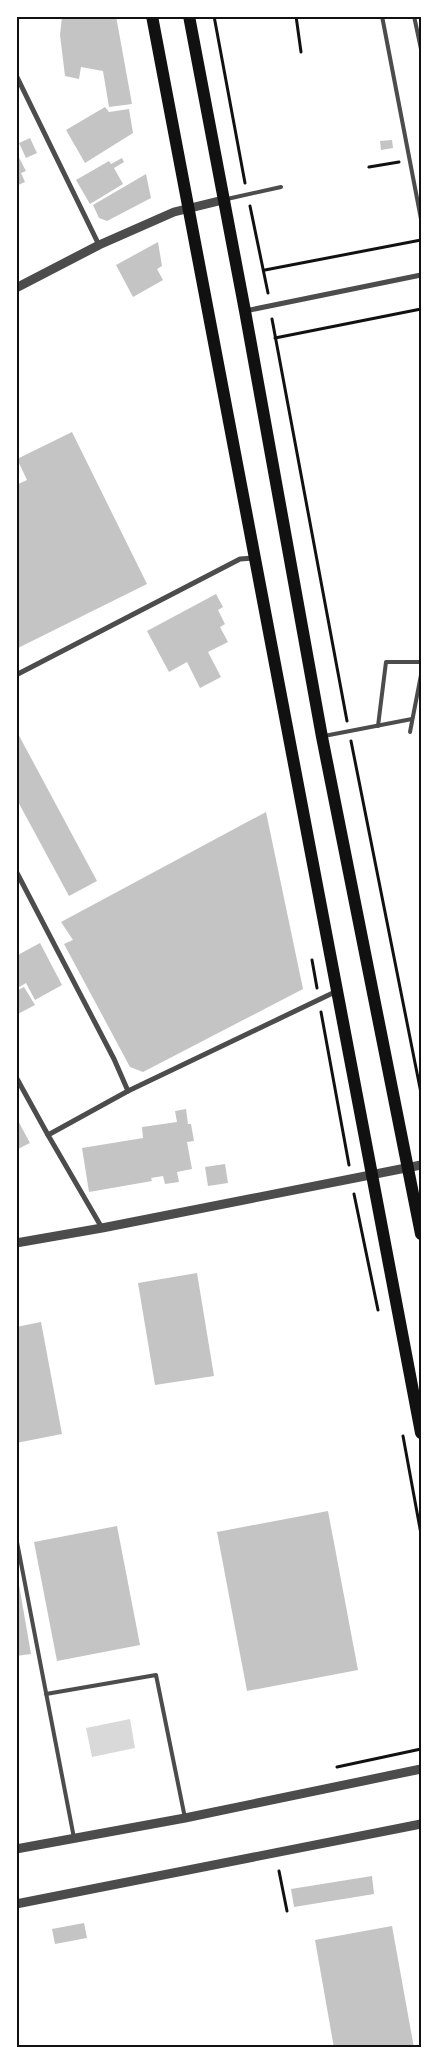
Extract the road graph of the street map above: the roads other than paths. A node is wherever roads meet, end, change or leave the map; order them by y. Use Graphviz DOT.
graph roads {
  1 [pos="152,16"];
  2 [pos="189,16"];
  3 [pos="382,16"];
  4 [pos="414,16"];
  5 [pos="421,49"];
  6 [pos="16,75"];
  7 [pos="281,187"];
  8 [pos="223,200"];
  9 [pos="188,209"];
  10 [pos="421,219"];
  11 [pos="99,245"];
  12 [pos="421,275"];
  13 [pos="16,288"];
  14 [pos="245,311"];
  15 [pos="254,558"];
  16 [pos="421,662"];
  17 [pos="16,675"];
  18 [pos="421,675"];
  19 [pos="412,719"];
  20 [pos="378,726"];
  21 [pos="410,732"];
  22 [pos="322,737"];
  23 [pos="16,871"];
  24 [pos="337,991"];
  25 [pos="16,1077"];
  26 [pos="128,1091"];
  27 [pos="48,1135"];
  28 [pos="414,1166"];
  29 [pos="371,1174"];
  30 [pos="102,1228"];
  31 [pos="421,1234"];
  32 [pos="16,1243"];
  33 [pos="421,1434"];
  34 [pos="16,1537"];
  35 [pos="46,1694"];
  36 [pos="421,1769"];
  37 [pos="185,1818"];
  38 [pos="421,1824"];
  39 [pos="74,1838"];
  40 [pos="16,1849"];
  41 [pos="16,1904"];
  1 -- 9 [label="main road"];
  2 -- 8 [label="main road"];
  3 -- 10 [label="lane"];
  4 -- 5 [label="lane"];
  6 -- 11 [label="street"];
  7 -- 8 [label="lane"];
  8 -- 9 [label="street"];
  8 -- 14 [label="main road"];
  9 -- 11 [label="street"];
  9 -- 15 [label="main road"];
  11 -- 13 [label="street"];
  12 -- 14 [label="street"];
  14 -- 22 [label="main road"];
  15 -- 17 [label="street"];
  15 -- 24 [label="main road"];
  16 -- 20 [label="lane"];
  18 -- 19 [label="lane"];
  19 -- 20 [label="lane"];
  19 -- 21 [label="lane"];
  20 -- 22 [label="lane"];
  22 -- 28 [label="main road"];
  23 -- 26 [label="street"];
  24 -- 26 [label="street"];
  24 -- 29 [label="main road"];
  25 -- 27 [label="street"];
  26 -- 27 [label="street"];
  27 -- 30 [label="street"];
  28 -- 29 [label="street"];
  28 -- 31 [label="main road"];
  29 -- 30 [label="street"];
  29 -- 33 [label="main road"];
  30 -- 32 [label="street"];
  34 -- 35 [label="lane"];
  35 -- 37 [label="lane"];
  35 -- 39 [label="lane"];
  36 -- 37 [label="street"];
  37 -- 39 [label="street"];
  38 -- 41 [label="street"];
  39 -- 40 [label="street"];
}
